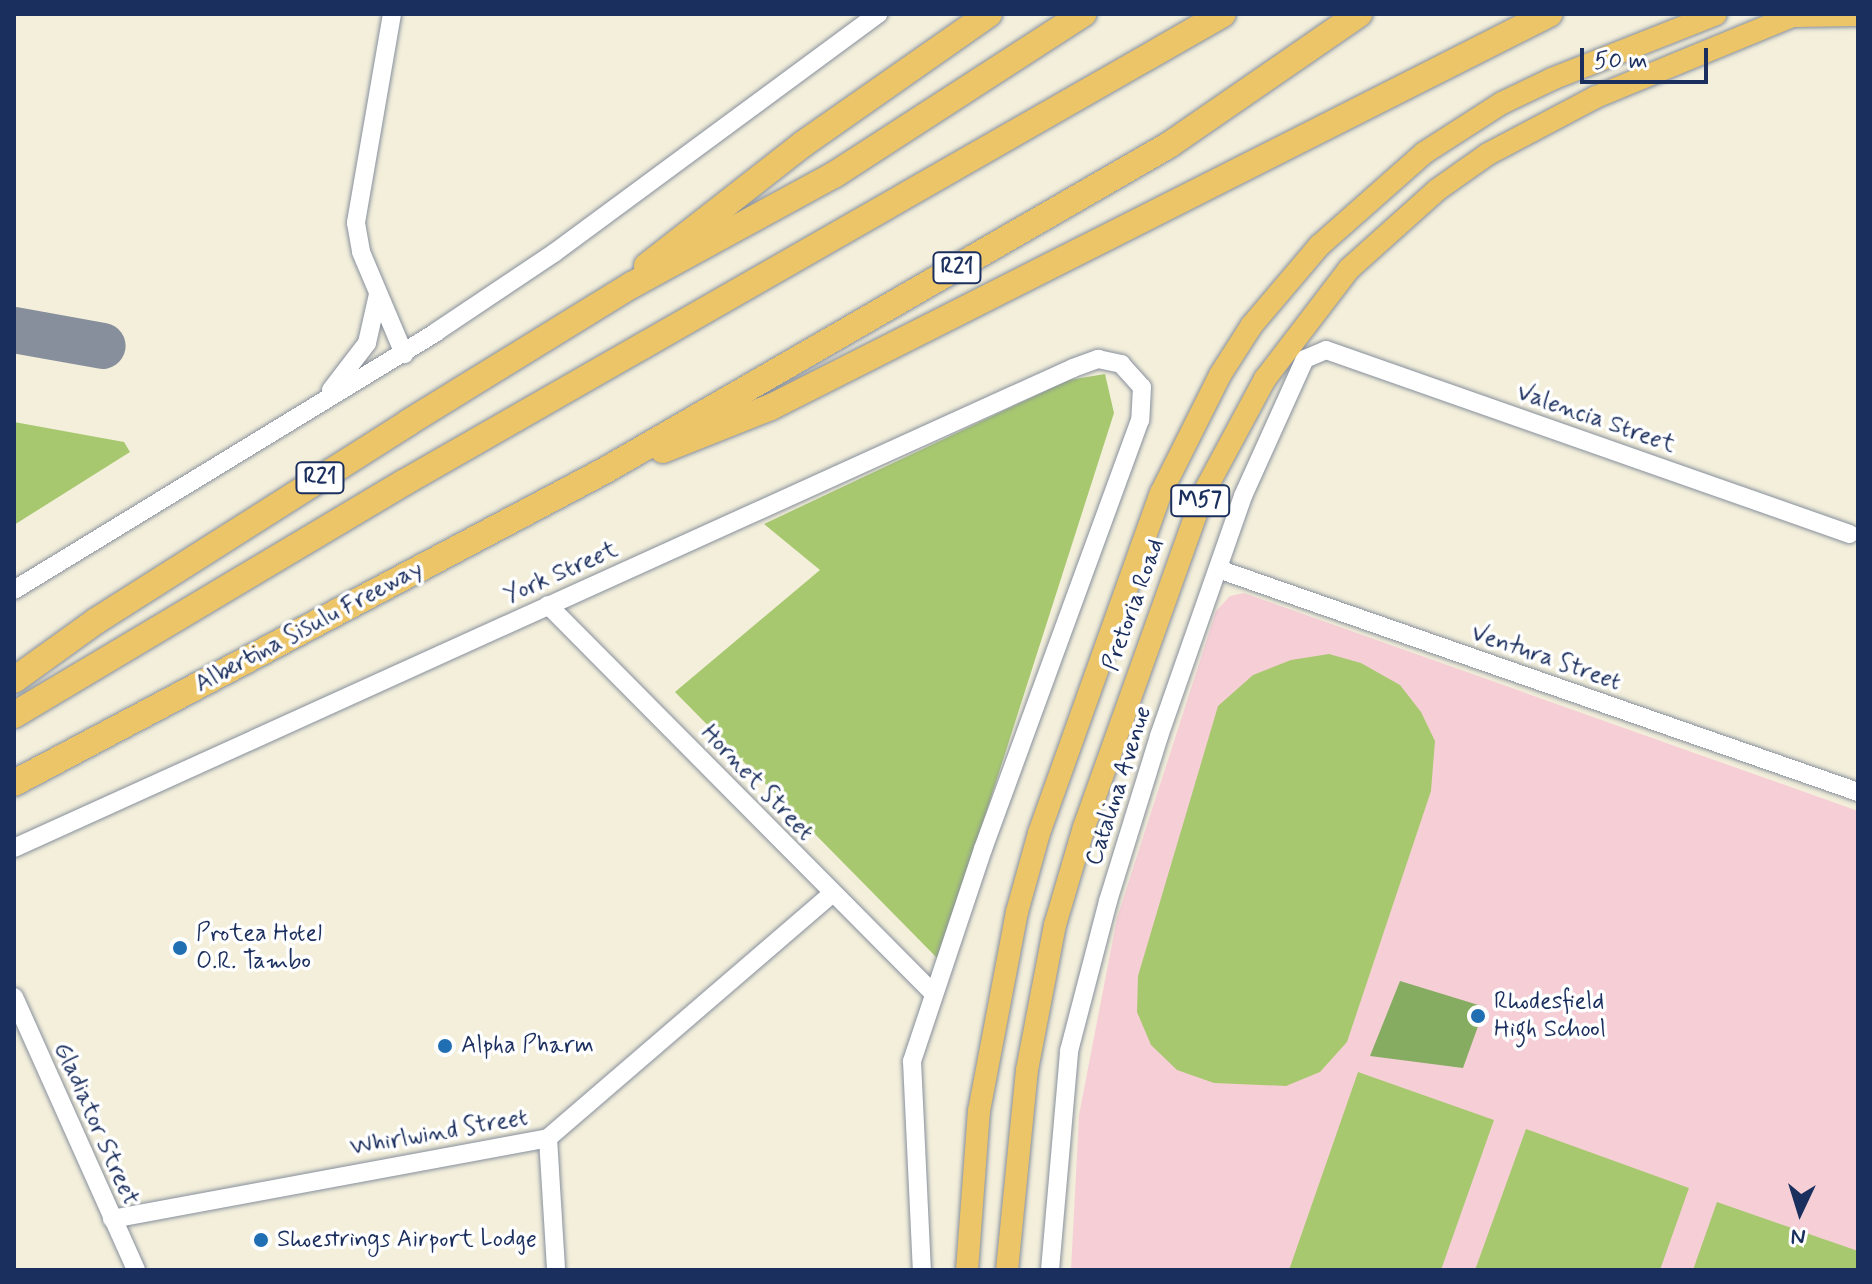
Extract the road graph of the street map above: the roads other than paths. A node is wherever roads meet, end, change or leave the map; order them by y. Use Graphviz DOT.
graph roads {
  1 [pos="392,14"];
  2 [pos="878,14"];
  3 [pos="989,14"];
  4 [pos="1083,14"];
  5 [pos="1223,14"];
  6 [pos="1359,14"];
  7 [pos="1549,14"];
  8 [pos="1716,14"];
  9 [pos="1794,15"];
  10 [pos="1858,15"];
  11 [pos="632,285"];
  12 [pos="378,294"];
  13 [pos="1326,350"];
  14 [pos="404,354"];
  15 [pos="325,399"];
  16 [pos="604,471"];
  17 [pos="1850,534"];
  18 [pos="1218,569"];
  19 [pos="14,590"];
  20 [pos="548,605"];
  21 [pos="14,680"];
  22 [pos="14,715"];
  23 [pos="14,783"];
  24 [pos="1858,792"];
  25 [pos="14,848"];
  26 [pos="832,894"];
  27 [pos="933,993"];
  28 [pos="14,997"];
  29 [pos="548,1138"];
  30 [pos="112,1219"];
  31 [pos="136,1270"];
  32 [pos="556,1270"];
  33 [pos="922,1270"];
  34 [pos="967,1270"];
  35 [pos="1007,1270"];
  36 [pos="1050,1270"];
  1 -- 12 [label="street"];
  2 -- 14 [label="street"];
  3 -- 11 [label="highway"];
  4 -- 11 [label="highway, R21"];
  5 -- 22 [label="highway"];
  6 -- 16 [label="highway, R21"];
  7 -- 16 [label="highway"];
  8 -- 34 [label="main road, Pretoria Road / M57"];
  9 -- 10 [label="main road"];
  9 -- 35 [label="main road, Pretoria Road / M57"];
  11 -- 21 [label="highway, R21"];
  12 -- 14 [label="street"];
  12 -- 15 [label="street"];
  13 -- 17 [label="street, Valencia Street"];
  13 -- 18 [label="street, Catalina Avenue"];
  14 -- 15 [label="street"];
  15 -- 19 [label="street"];
  16 -- 23 [label="highway, Albertina Sisulu Freeway / R21"];
  18 -- 24 [label="street, Ventura Street"];
  18 -- 36 [label="street, Catalina Avenue"];
  20 -- 25 [label="street, York Street"];
  20 -- 26 [label="street, Hornet Street"];
  20 -- 27 [label="street, York Street"];
  26 -- 27 [label="street, Hornet Street"];
  26 -- 29 [label="street, Whirlwind Street"];
  27 -- 33 [label="street"];
  28 -- 30 [label="street, Gladiator Street"];
  29 -- 30 [label="street, Whirlwind Street"];
  29 -- 32 [label="street"];
  30 -- 31 [label="street, Gladiator Street"];
}
